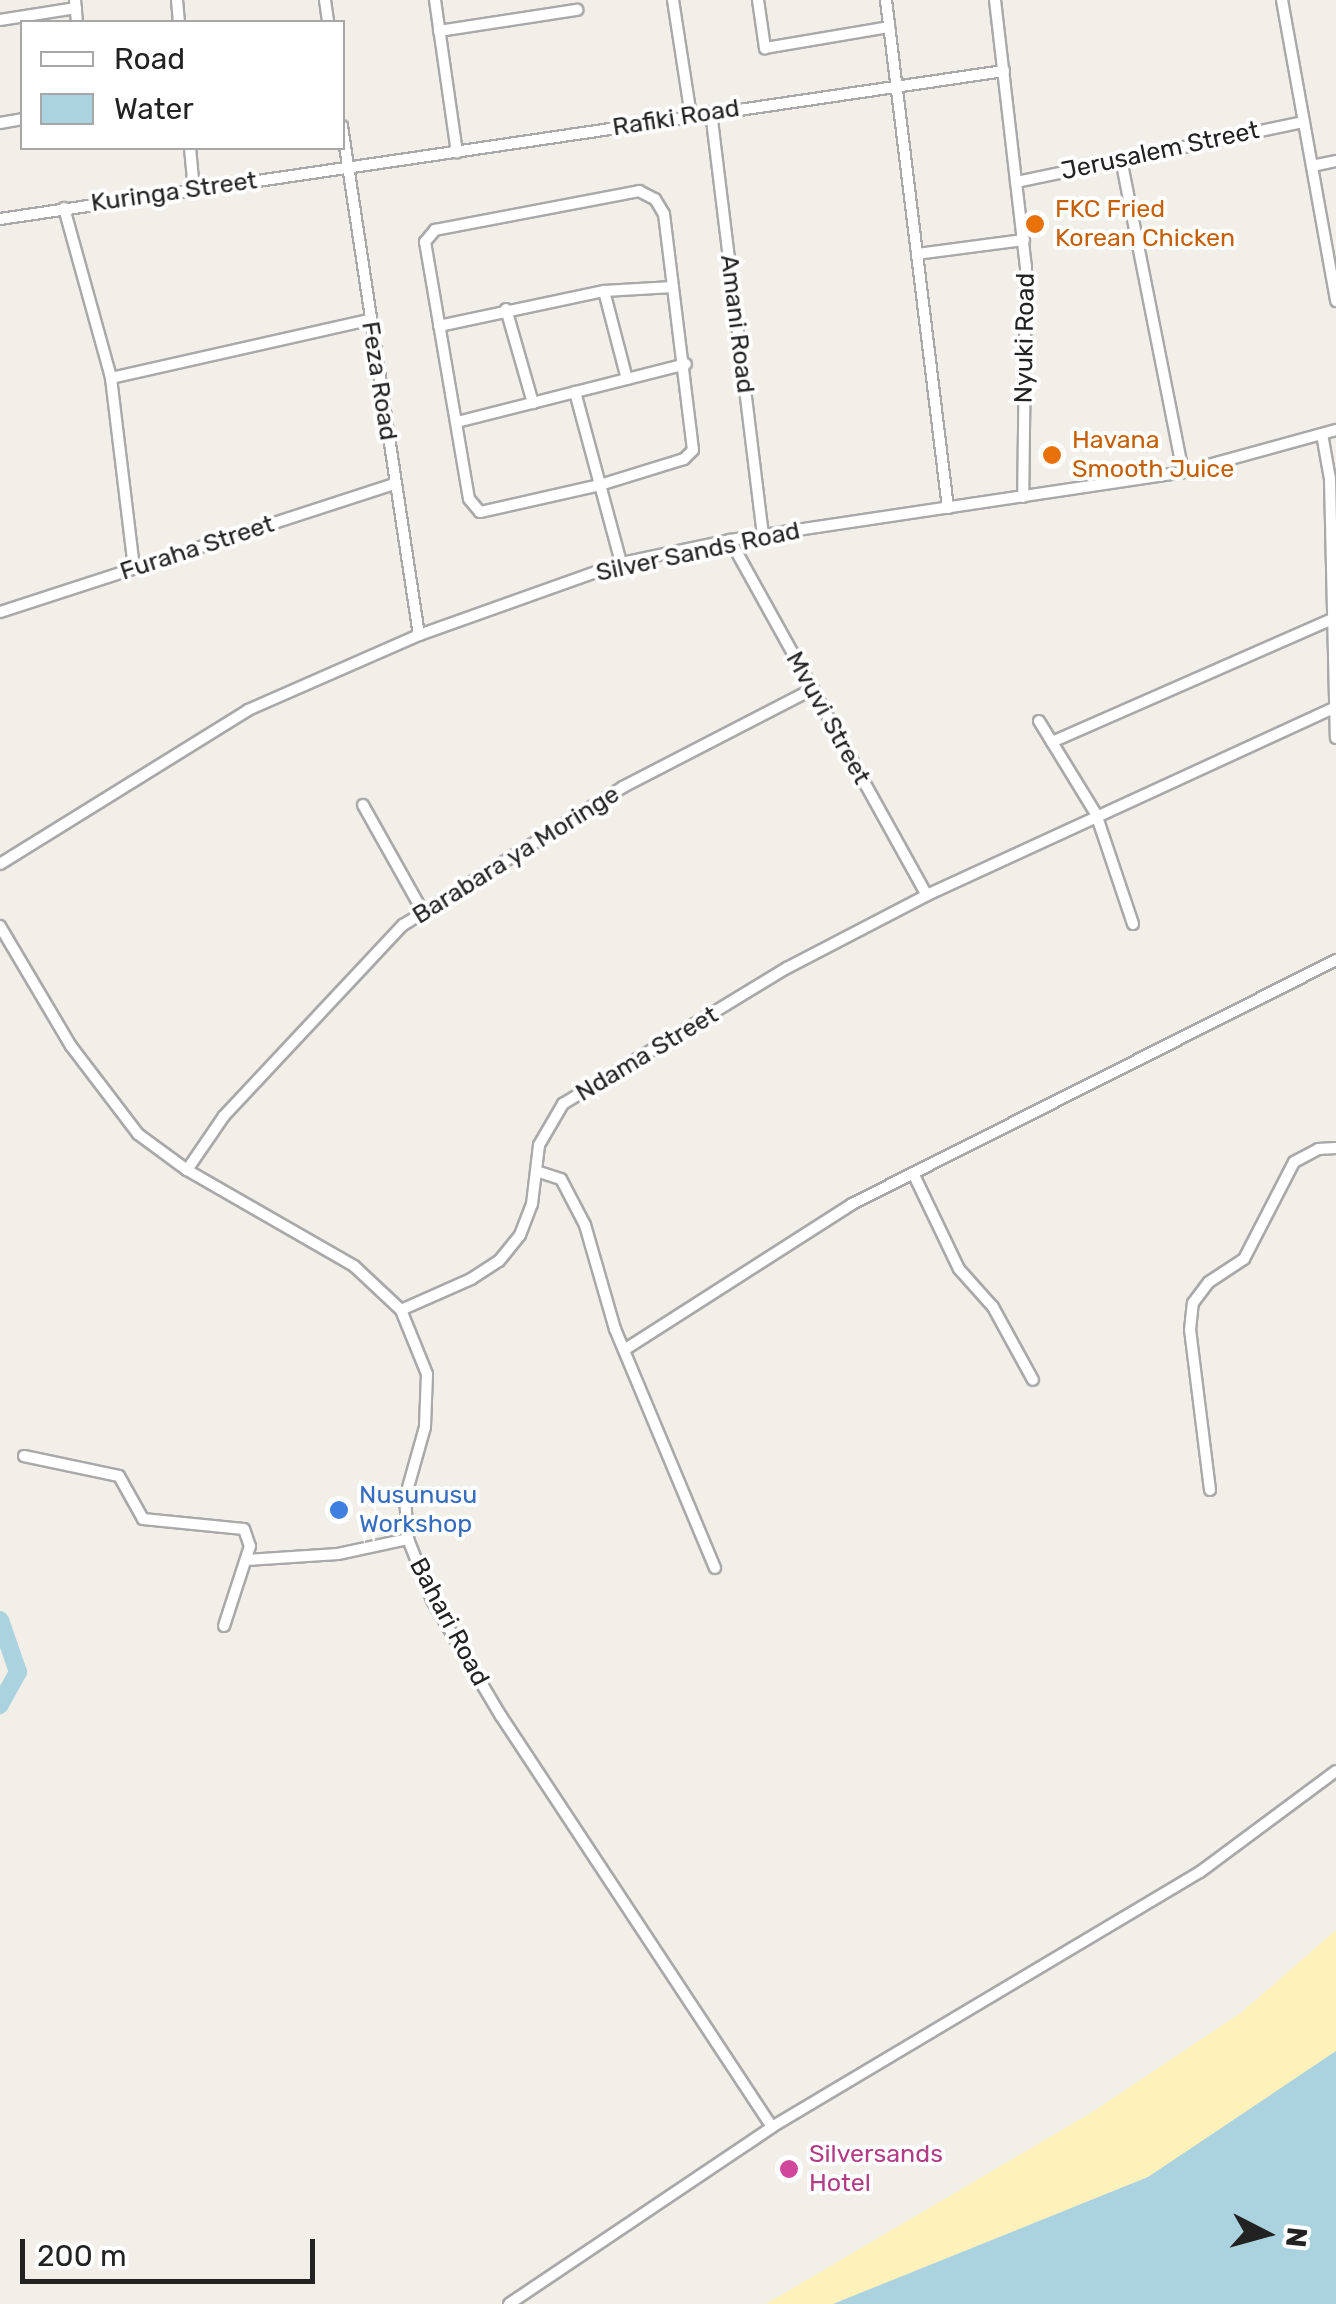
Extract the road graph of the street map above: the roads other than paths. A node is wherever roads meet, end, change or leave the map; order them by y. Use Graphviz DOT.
graph roads {
  1 [pos="434,0"];
  2 [pos="673,0"];
  3 [pos="758,0"];
  4 [pos="886,0"];
  5 [pos="995,0"];
  6 [pos="1282,0"];
  7 [pos="75,4"];
  8 [pos="577,10"];
  9 [pos="0,20"];
  10 [pos="889,27"];
  11 [pos="440,31"];
  12 [pos="1004,72"];
  13 [pos="897,84"];
  14 [pos="710,112"];
  15 [pos="691,116"];
  16 [pos="1304,122"];
  17 [pos="345,146"];
  18 [pos="190,150"];
  19 [pos="457,152"];
  20 [pos="1121,159"];
  21 [pos="1336,161"];
  22 [pos="348,166"];
  23 [pos="1312,166"];
  24 [pos="1016,182"];
  25 [pos="194,190"];
  26 [pos="64,208"];
  27 [pos="0,218"];
  28 [pos="1024,240"];
  29 [pos="917,254"];
  30 [pos="674,287"];
  31 [pos="604,290"];
  32 [pos="1336,301"];
  33 [pos="506,309"];
  34 [pos="369,320"];
  35 [pos="439,326"];
  36 [pos="686,364"];
  37 [pos="110,378"];
  38 [pos="627,379"];
  39 [pos="575,392"];
  40 [pos="533,403"];
  41 [pos="457,422"];
  42 [pos="1336,430"];
  43 [pos="1322,434"];
  44 [pos="1183,472"];
  45 [pos="395,484"];
  46 [pos="600,485"];
  47 [pos="1023,497"];
  48 [pos="948,508"];
  49 [pos="763,535"];
  50 [pos="730,540"];
  51 [pos="621,563"];
  52 [pos="134,568"];
  53 [pos="0,612"];
  54 [pos="1330,620"];
  55 [pos="418,635"];
  56 [pos="813,689"];
  57 [pos="1334,708"];
  58 [pos="1039,721"];
  59 [pos="1336,738"];
  60 [pos="1052,742"];
  61 [pos="363,805"];
  62 [pos="1096,814"];
  63 [pos="0,864"];
  64 [pos="927,895"];
  65 [pos="423,912"];
  66 [pos="1133,924"];
  67 [pos="0,926"];
  68 [pos="1336,960"];
  69 [pos="1336,1148"];
  70 [pos="186,1170"];
  71 [pos="536,1171"];
  72 [pos="913,1173"];
  73 [pos="401,1310"];
  74 [pos="624,1350"];
  75 [pos="1033,1380"];
  76 [pos="24,1456"];
  77 [pos="1210,1490"];
  78 [pos="408,1539"];
  79 [pos="247,1560"];
  80 [pos="715,1568"];
  81 [pos="224,1626"];
  82 [pos="1336,1771"];
  83 [pos="772,2126"];
  84 [pos="509,2304"];
  1 -- 11 [label="street"];
  2 -- 15 [label="street"];
  3 -- 10 [label="street"];
  4 -- 10 [label="street"];
  5 -- 12 [label="street, Nyuki Road"];
  6 -- 16 [label="street"];
  7 -- 9 [label="street"];
  8 -- 11 [label="street"];
  10 -- 13 [label="street"];
  11 -- 19 [label="street"];
  12 -- 13 [label="street, Rafiki Road"];
  12 -- 24 [label="street, Nyuki Road"];
  13 -- 14 [label="street, Rafiki Road"];
  13 -- 29 [label="street"];
  14 -- 15 [label="street, Rafiki Road"];
  14 -- 49 [label="street, Amani Road"];
  15 -- 19 [label="street, Rafiki Road"];
  16 -- 20 [label="street, Jerusalem Street"];
  16 -- 23 [label="street"];
  17 -- 22 [label="street, Feza Road"];
  18 -- 25 [label="street"];
  19 -- 22 [label="street, Rafiki Road"];
  20 -- 24 [label="street, Jerusalem Street"];
  20 -- 44 [label="street"];
  21 -- 23 [label="street"];
  22 -- 25 [label="street, Kuringa Street"];
  22 -- 34 [label="street, Feza Road"];
  23 -- 32 [label="street"];
  24 -- 28 [label="street, Nyuki Road"];
  25 -- 26 [label="street, Kuringa Street"];
  26 -- 27 [label="street, Kuringa Street"];
  26 -- 37 [label="street"];
  28 -- 29 [label="street"];
  28 -- 47 [label="street, Nyuki Road"];
  29 -- 48 [label="street"];
  30 -- 31 [label="street"];
  30 -- 35 [label="street"];
  30 -- 36 [label="street"];
  31 -- 33 [label="street"];
  31 -- 38 [label="street"];
  33 -- 35 [label="street"];
  33 -- 40 [label="street"];
  34 -- 37 [label="street"];
  34 -- 45 [label="street, Feza Road"];
  35 -- 41 [label="street"];
  36 -- 38 [label="street"];
  36 -- 46 [label="street"];
  37 -- 52 [label="street"];
  38 -- 39 [label="street"];
  39 -- 40 [label="street"];
  39 -- 46 [label="street"];
  40 -- 41 [label="street"];
  41 -- 46 [label="street"];
  42 -- 43 [label="street, Silver Sands Road"];
  43 -- 44 [label="street, Silver Sands Road"];
  43 -- 54 [label="street"];
  44 -- 47 [label="street, Silver Sands Road"];
  45 -- 52 [label="street, Furaha Street"];
  45 -- 55 [label="street, Feza Road"];
  46 -- 51 [label="street"];
  47 -- 48 [label="street, Silver Sands Road"];
  48 -- 49 [label="street, Silver Sands Road"];
  49 -- 50 [label="street, Silver Sands Road"];
  50 -- 51 [label="street, Silver Sands Road"];
  50 -- 56 [label="street, Mvuvi Street"];
  51 -- 55 [label="street, Silver Sands Road"];
  52 -- 53 [label="street, Furaha Street"];
  54 -- 57 [label="street"];
  54 -- 60 [label="street"];
  55 -- 63 [label="street, Silver Sands Road"];
  56 -- 64 [label="street, Mvuvi Street"];
  56 -- 65 [label="street, Barabara ya Moringe"];
  57 -- 59 [label="street"];
  57 -- 62 [label="street, Ndama Street"];
  58 -- 60 [label="street"];
  60 -- 62 [label="street"];
  61 -- 65 [label="street"];
  62 -- 64 [label="street, Ndama Street"];
  62 -- 66 [label="street"];
  64 -- 71 [label="street, Ndama Street"];
  65 -- 70 [label="street, Barabara ya Moringe"];
  67 -- 70 [label="street, Bahari Road"];
  68 -- 72 [label="street"];
  69 -- 77 [label="street"];
  70 -- 73 [label="street, Bahari Road"];
  71 -- 73 [label="street, Ndama Street"];
  71 -- 74 [label="street"];
  72 -- 74 [label="street"];
  72 -- 75 [label="street"];
  73 -- 78 [label="street, Bahari Road"];
  74 -- 80 [label="street"];
  76 -- 79 [label="street"];
  78 -- 79 [label="street"];
  78 -- 83 [label="street, Bahari Road"];
  79 -- 81 [label="street"];
  82 -- 83 [label="street"];
  83 -- 84 [label="street"];
}
